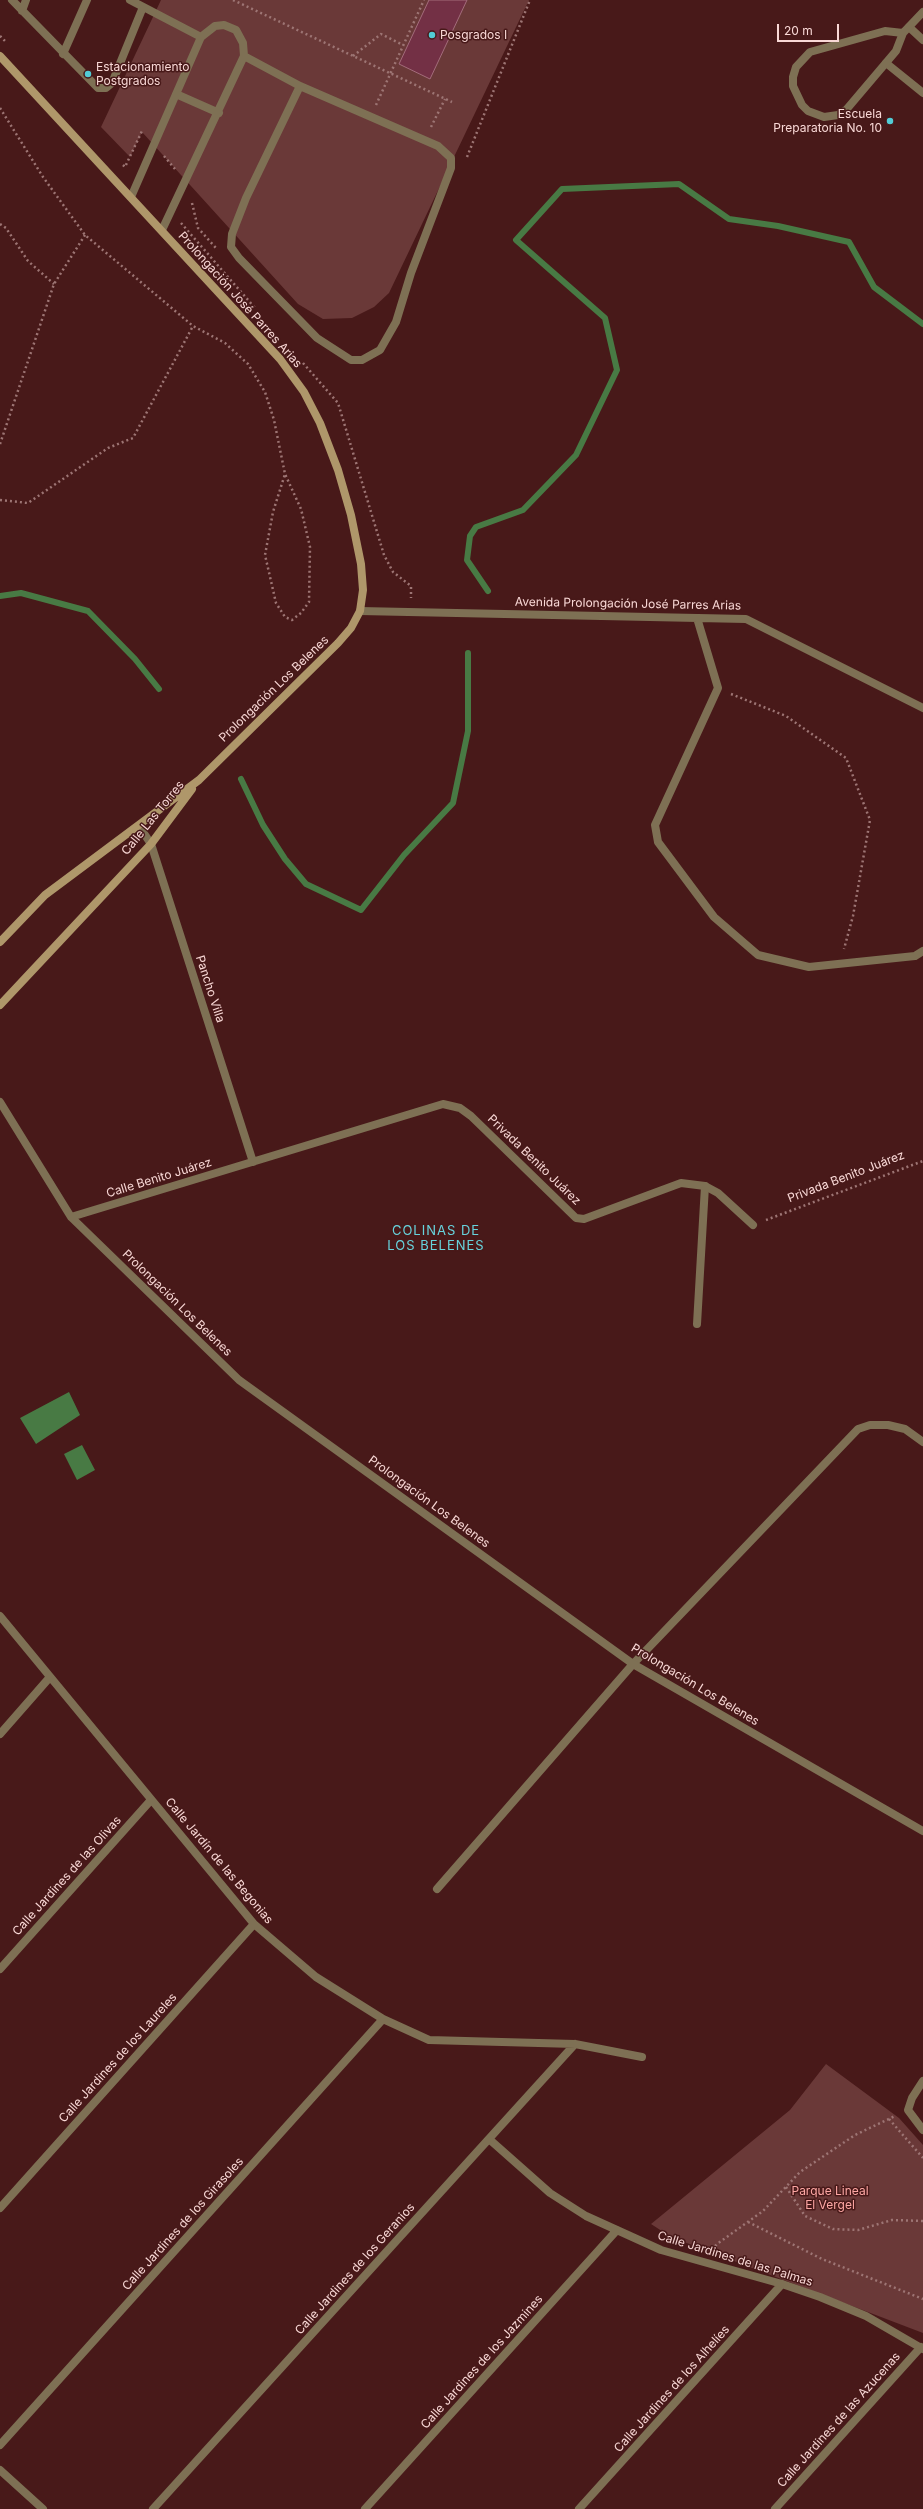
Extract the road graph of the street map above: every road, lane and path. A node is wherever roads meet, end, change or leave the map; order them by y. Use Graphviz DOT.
graph roads {
  1 [pos="12,0"];
  2 [pos="26,0"];
  3 [pos="87,0"];
  4 [pos="130,0"];
  5 [pos="233,0"];
  6 [pos="424,0"];
  7 [pos="530,0"];
  8 [pos="143,7"];
  9 [pos="22,11"];
  10 [pos="923,12"];
  11 [pos="909,27"];
  12 [pos="903,33"];
  13 [pos="0,36"];
  14 [pos="201,37"];
  15 [pos="923,40"];
  16 [pos="403,45"];
  17 [pos="11,47"];
  18 [pos="63,54"];
  19 [pos="0,56"];
  20 [pos="244,56"];
  21 [pos="353,56"];
  22 [pos="886,63"];
  23 [pos="390,73"];
  24 [pos="300,86"];
  25 [pos="923,92"];
  26 [pos="176,94"];
  27 [pos="445,99"];
  28 [pos="452,102"];
  29 [pos="0,108"];
  30 [pos="219,113"];
  31 [pos="370,117"];
  32 [pos="424,140"];
  33 [pos="154,145"];
  34 [pos="120,162"];
  35 [pos="465,162"];
  36 [pos="186,181"];
  37 [pos="131,197"];
  38 [pos="0,224"];
  39 [pos="162,230"];
  40 [pos="85,235"];
  41 [pos="218,250"];
  42 [pos="54,284"];
  43 [pos="192,326"];
  44 [pos="0,444"];
  45 [pos="285,474"];
  46 [pos="0,500"];
  47 [pos="411,586"];
  48 [pos="411,610"];
  49 [pos="360,611"];
  50 [pos="697,618"];
  51 [pos="718,688"];
  52 [pos="923,708"];
  53 [pos="198,780"];
  54 [pos="139,826"];
  55 [pos="151,844"];
  56 [pos="0,942"];
  57 [pos="923,951"];
  58 [pos="840,962"];
  59 [pos="0,1005"];
  60 [pos="0,1102"];
  61 [pos="923,1161"];
  62 [pos="254,1162"];
  63 [pos="705,1186"];
  64 [pos="71,1217"];
  65 [pos="752,1225"];
  66 [pos="697,1324"];
  67 [pos="923,1442"];
  68 [pos="0,1616"];
  69 [pos="633,1664"];
  70 [pos="50,1677"];
  71 [pos="0,1734"];
  72 [pos="151,1800"];
  73 [pos="923,1831"];
  74 [pos="437,1889"];
  75 [pos="254,1924"];
  76 [pos="0,1969"];
  77 [pos="383,2020"];
  78 [pos="575,2044"];
  79 [pos="642,2057"];
  80 [pos="923,2081"];
  81 [pos="908,2110"];
  82 [pos="889,2119"];
  83 [pos="923,2130"];
  84 [pos="489,2139"];
  85 [pos="923,2158"];
  86 [pos="786,2187"];
  87 [pos="0,2208"];
  88 [pos="923,2221"];
  89 [pos="748,2222"];
  90 [pos="617,2230"];
  91 [pos="704,2262"];
  92 [pos="782,2284"];
  93 [pos="923,2299"];
  94 [pos="922,2348"];
  95 [pos="0,2445"];
  96 [pos="0,2470"];
  97 [pos="43,2509"];
  98 [pos="152,2509"];
  99 [pos="365,2509"];
  100 [pos="579,2509"];
  101 [pos="775,2509"];
  1 -- 9 [label="street"];
  2 -- 9 [label="street"];
  3 -- 18 [label="street"];
  4 -- 8 [label="street"];
  5 -- 21 [label="path"];
  6 -- 16 [label="path"];
  7 -- 35 [label="path"];
  8 -- 14 [label="street"];
  8 -- 18 [label="street"];
  9 -- 18 [label="street"];
  10 -- 11 [label="street"];
  11 -- 12 [label="street"];
  11 -- 15 [label="street"];
  12 -- 22 [label="street"];
  12 -- 22 [label="street"];
  13 -- 17 [label="path"];
  14 -- 20 [label="street"];
  14 -- 26 [label="street"];
  16 -- 21 [label="path"];
  16 -- 23 [label="path"];
  19 -- 37 [label="main road, Prolongación José Parres Arias"];
  20 -- 24 [label="street"];
  20 -- 30 [label="street"];
  21 -- 23 [label="path"];
  22 -- 25 [label="street"];
  23 -- 27 [label="path"];
  23 -- 31 [label="path"];
  24 -- 31 [label="street"];
  24 -- 32 [label="street"];
  26 -- 30 [label="street"];
  26 -- 33 [label="street"];
  27 -- 28 [label="path"];
  27 -- 32 [label="path"];
  29 -- 40 [label="path"];
  30 -- 36 [label="street"];
  31 -- 32 [label="street"];
  33 -- 34 [label="path"];
  33 -- 36 [label="path"];
  33 -- 37 [label="street"];
  36 -- 39 [label="street"];
  36 -- 41 [label="path"];
  37 -- 39 [label="main road, Prolongación José Parres Arias"];
  38 -- 42 [label="path"];
  39 -- 49 [label="main road, Prolongación José Parres Arias"];
  40 -- 42 [label="path"];
  40 -- 43 [label="path"];
  42 -- 44 [label="path"];
  43 -- 45 [label="path"];
  43 -- 46 [label="path"];
  45 -- 45 [label="path"];
  47 -- 48 [label="path"];
  48 -- 49 [label="street, Avenida Prolongación José Parres Arias"];
  48 -- 50 [label="street, Avenida Prolongación José Parres Arias"];
  49 -- 53 [label="main road, Prolongación Los Belenes"];
  50 -- 51 [label="street"];
  50 -- 52 [label="street, Avenida Prolongación José Parres Arias"];
  51 -- 58 [label="path"];
  51 -- 58 [label="street"];
  53 -- 54 [label="main road, Calle Las Torres"];
  53 -- 55 [label="main road, Calle Las Torres"];
  54 -- 55 [label="street, Pancho Villa"];
  54 -- 56 [label="main road, Calle Las Torres"];
  55 -- 59 [label="main road, Calle Las Torres"];
  55 -- 62 [label="street, Pancho Villa"];
  57 -- 58 [label="street"];
  60 -- 64 [label="street, Prolongación Los Belenes"];
  61 -- 65 [label="path, Privada Benito Juárez"];
  62 -- 63 [label="street, Privada Benito Juárez"];
  62 -- 64 [label="street, Calle Benito Juárez"];
  63 -- 65 [label="street, Privada Benito Juárez"];
  63 -- 66 [label="street"];
  64 -- 69 [label="street, Prolongación Los Belenes"];
  67 -- 69 [label="street"];
  68 -- 70 [label="street, Calle Jardín de las Begonias"];
  69 -- 73 [label="street, Prolongación Los Belenes"];
  69 -- 74 [label="street"];
  70 -- 71 [label="street"];
  70 -- 72 [label="street, Calle Jardín de las Begonias"];
  72 -- 75 [label="street, Calle Jardín de las Begonias"];
  72 -- 76 [label="street, Calle Jardines de las Olivas"];
  75 -- 77 [label="street, Calle Jardín de las Begonias"];
  75 -- 87 [label="street, Calle Jardines de los Laureles"];
  77 -- 78 [label="street, Calle Jardín de las Begonias"];
  77 -- 95 [label="street, Calle Jardines de los Girasoles"];
  78 -- 79 [label="street, Calle Jardín de las Begonias"];
  78 -- 84 [label="street, Calle Jardines de los Geranios"];
  80 -- 81 [label="street"];
  81 -- 82 [label="path"];
  81 -- 83 [label="street"];
  82 -- 85 [label="path"];
  82 -- 86 [label="path"];
  84 -- 90 [label="street, Calle Jardines de las Palmas"];
  84 -- 98 [label="street, Calle Jardines de los Geranios"];
  86 -- 88 [label="path"];
  86 -- 89 [label="path"];
  89 -- 91 [label="path"];
  89 -- 93 [label="path"];
  90 -- 91 [label="street, Calle Jardines de las Palmas"];
  90 -- 99 [label="street, Calle Jardines de los Jazmines"];
  91 -- 92 [label="street, Calle Jardines de las Palmas"];
  92 -- 94 [label="street, Calle Jardines de las Palmas"];
  92 -- 100 [label="street, Calle Jardines de los Alhelíes"];
  94 -- 101 [label="street, Calle Jardines de las Azucenas"];
  96 -- 97 [label="street"];
}
